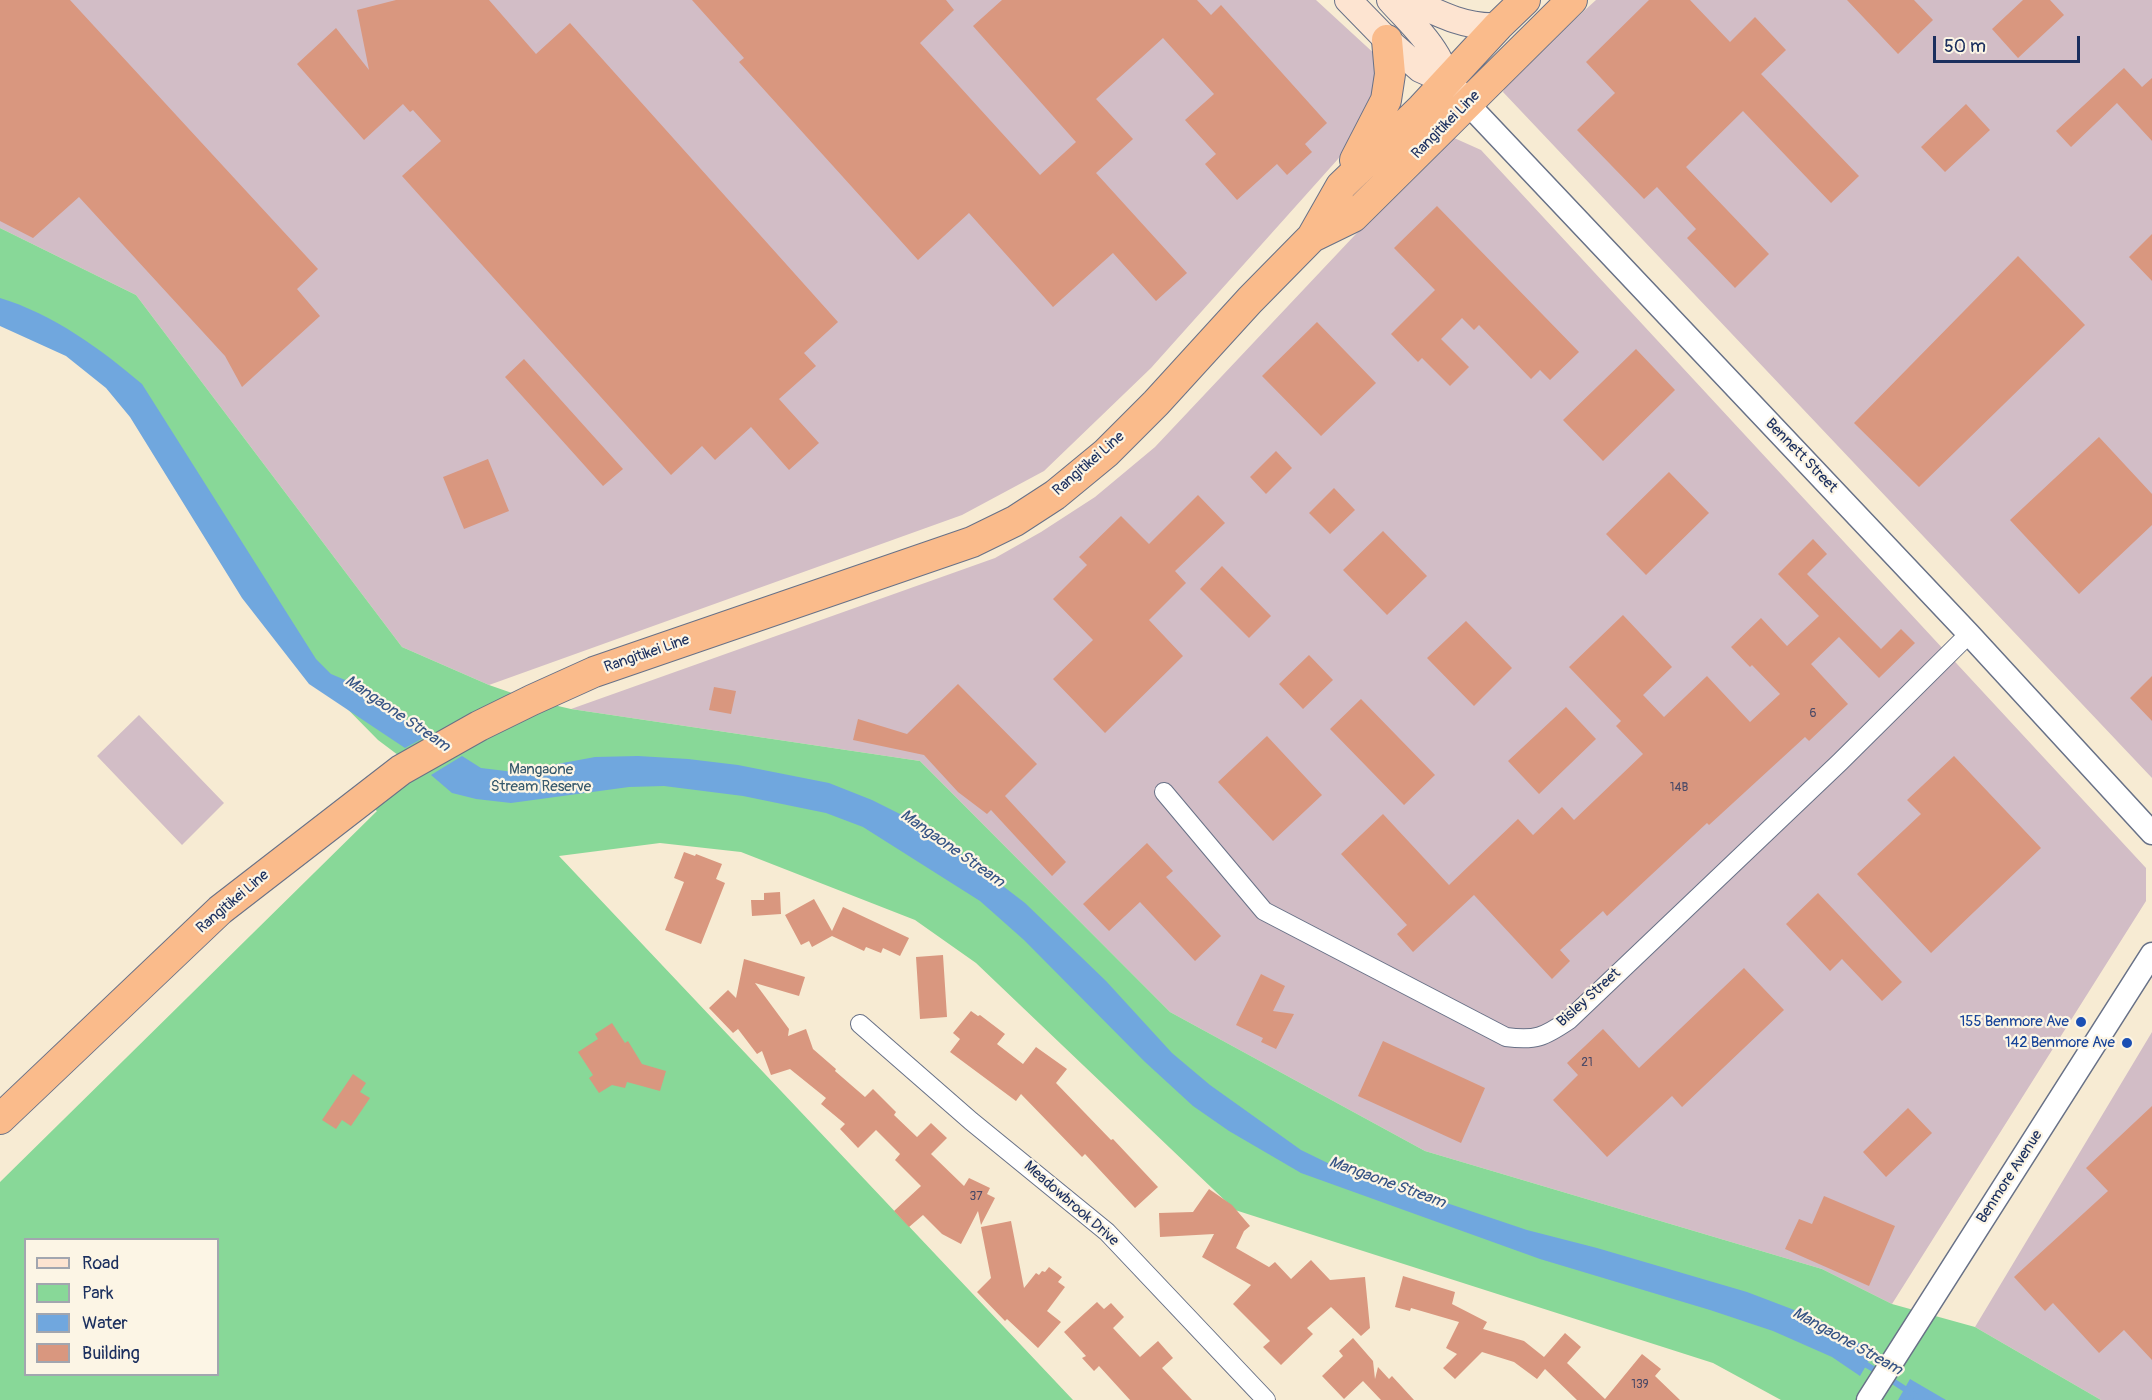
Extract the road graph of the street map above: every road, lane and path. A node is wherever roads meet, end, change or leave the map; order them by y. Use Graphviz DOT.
graph roads {
  1 [pos="1348,0"];
  2 [pos="1390,0"];
  3 [pos="1410,0"];
  4 [pos="1525,0"];
  5 [pos="1572,0"];
  6 [pos="1498,26"];
  7 [pos="1387,40"];
  8 [pos="1447,81"];
  9 [pos="1468,104"];
  10 [pos="1341,186"];
  11 [pos="1312,237"];
  12 [pos="1969,634"];
  13 [pos="1164,792"];
  14 [pos="2152,833"];
  15 [pos="2152,954"];
  16 [pos="860,1024"];
  17 [pos="0,1119"];
  18 [pos="1266,1400"];
  19 [pos="1868,1400"];
  1 -- 7 [label="main road"];
  2 -- 8 [label="main road"];
  3 -- 6 [label="main road"];
  4 -- 6 [label="highway, Rangitikei Line"];
  5 -- 9 [label="highway, Rangitikei Line"];
  6 -- 8 [label="highway, Rangitikei Line"];
  7 -- 8 [label="main road"];
  7 -- 10 [label="highway"];
  8 -- 9 [label="main road, Bennett Street"];
  8 -- 10 [label="highway, Rangitikei Line"];
  9 -- 11 [label="highway, Rangitikei Line"];
  9 -- 12 [label="street, Bennett Street"];
  10 -- 11 [label="highway, Rangitikei Line"];
  11 -- 17 [label="highway, Rangitikei Line"];
  12 -- 13 [label="street, Bisley Street"];
  12 -- 14 [label="street, Bennett Street"];
  15 -- 19 [label="street, Benmore Avenue"];
  16 -- 18 [label="street, Meadowbrook Drive"];
}
